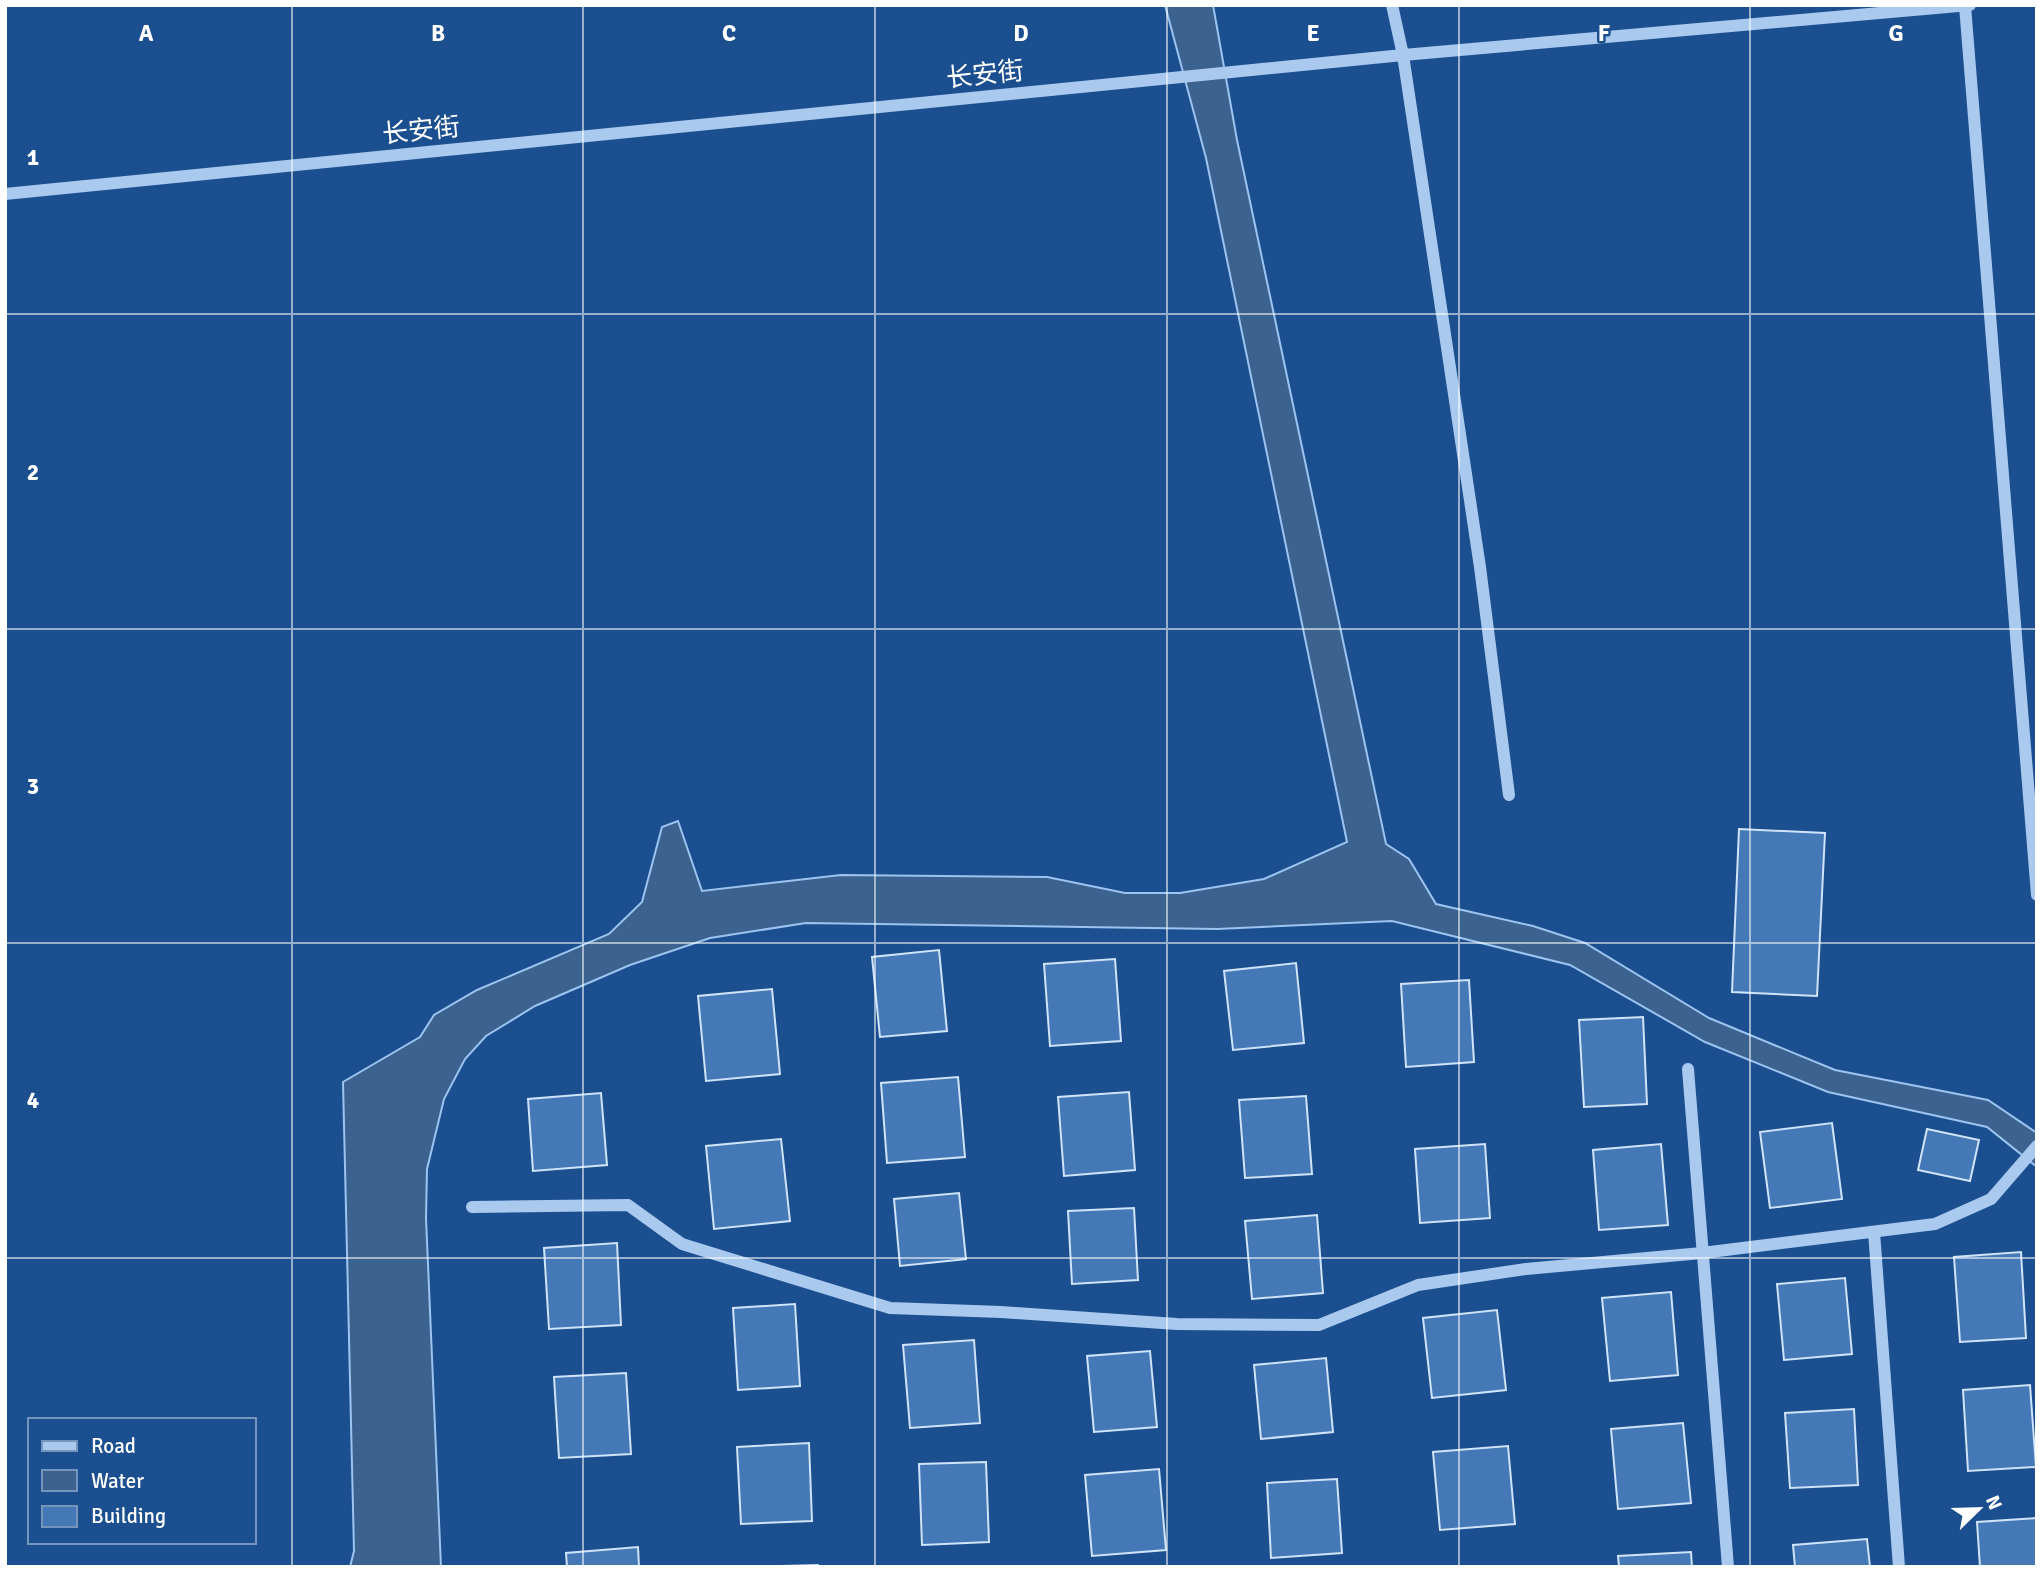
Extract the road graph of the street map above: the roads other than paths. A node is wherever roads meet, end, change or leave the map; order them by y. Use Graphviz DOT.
graph roads {
  1 [pos="1392,5"];
  2 [pos="1970,5"];
  3 [pos="1965,6"];
  4 [pos="1403,55"];
  5 [pos="5,194"];
  6 [pos="1509,795"];
  7 [pos="2037,895"];
  8 [pos="1688,1069"];
  9 [pos="2037,1146"];
  10 [pos="472,1207"];
  11 [pos="1874,1232"];
  12 [pos="1702,1252"];
  13 [pos="1728,1567"];
  14 [pos="1899,1567"];
  1 -- 4 [label="street"];
  2 -- 3 [label="street, 长安街"];
  3 -- 4 [label="street, 长安街"];
  3 -- 7 [label="street"];
  4 -- 5 [label="street, 长安街"];
  4 -- 6 [label="street"];
  8 -- 12 [label="street"];
  9 -- 11 [label="street"];
  10 -- 12 [label="street"];
  11 -- 12 [label="street"];
  11 -- 14 [label="street"];
  12 -- 13 [label="street"];
}
